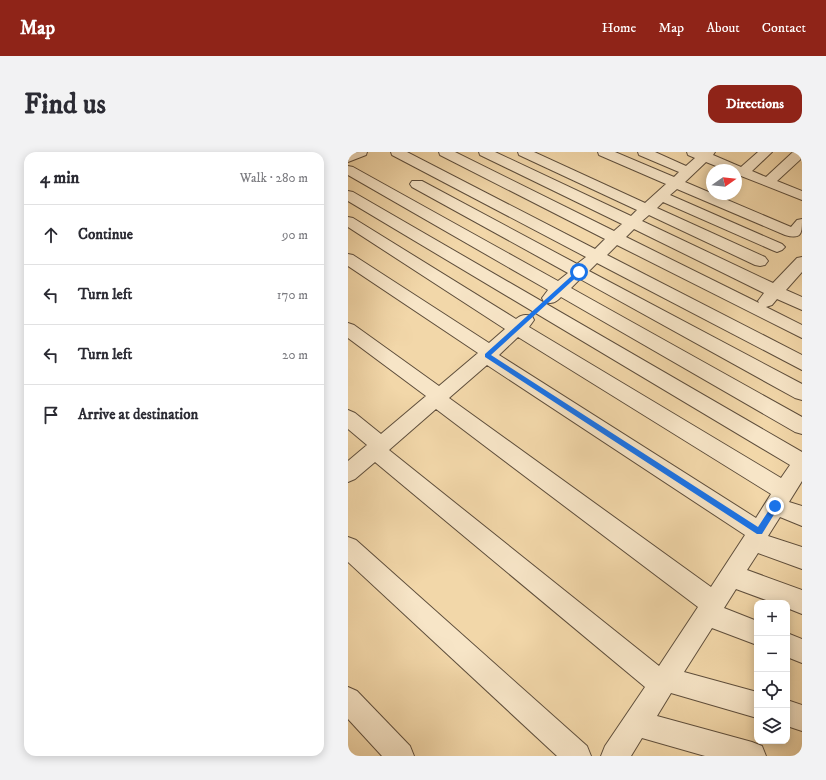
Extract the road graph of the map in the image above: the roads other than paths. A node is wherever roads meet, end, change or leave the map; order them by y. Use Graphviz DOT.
graph roads {
  1 [pos="397,152"];
  2 [pos="445,152"];
  3 [pos="481,152"];
  4 [pos="485,152"];
  5 [pos="524,152"];
  6 [pos="604,152"];
  7 [pos="644,152"];
  8 [pos="732,152"];
  9 [pos="766,152"];
  10 [pos="801,152"];
  11 [pos="702,153"];
  12 [pos="351,159"];
  13 [pos="466,162"];
  14 [pos="719,163"];
  15 [pos="688,171"];
  16 [pos="743,172"];
  17 [pos="768,182"];
  18 [pos="675,183"];
  19 [pos="417,184"];
  20 [pos="799,190"];
  21 [pos="348,194"];
  22 [pos="661,196"];
  23 [pos="647,209"];
  24 [pos="348,221"];
  25 [pos="632,223"];
  26 [pos="802,223"];
  27 [pos="616,238"];
  28 [pos="777,246"];
  29 [pos="597,256"];
  30 [pos="348,259"];
  31 [pos="760,261"];
  32 [pos="802,262"];
  33 [pos="579,272"];
  34 [pos="559,290"];
  35 [pos="775,292"];
  36 [pos="802,304"];
  37 [pos="539,308"];
  38 [pos="758,310"];
  39 [pos="518,328"];
  40 [pos="348,329"];
  41 [pos="802,332"];
  42 [pos="488,354"];
  43 [pos="802,363"];
  44 [pos="802,393"];
  45 [pos="438,397"];
  46 [pos="348,418"];
  47 [pos="802,426"];
  48 [pos="378,448"];
  49 [pos="348,473"];
  50 [pos="793,481"];
  51 [pos="802,516"];
  52 [pos="756,536"];
  53 [pos="348,547"];
  54 [pos="802,558"];
  55 [pos="732,576"];
  56 [pos="802,602"];
  57 [pos="711,609"];
  58 [pos="754,631"];
  59 [pos="790,646"];
  60 [pos="802,651"];
  61 [pos="664,681"];
  62 [pos="348,700"];
  63 [pos="754,704"];
  64 [pos="790,714"];
  65 [pos="802,718"];
  66 [pos="636,723"];
  67 [pos="400,756"];
  68 [pos="577,756"];
  69 [pos="615,756"];
  70 [pos="752,756"];
  1 -- 29 [label="street"];
  2 -- 13 [label="street"];
  3 -- 13 [label="street"];
  4 -- 25 [label="street"];
  5 -- 23 [label="street"];
  6 -- 18 [label="street"];
  7 -- 15 [label="street"];
  8 -- 14 [label="street"];
  9 -- 16 [label="street"];
  10 -- 17 [label="street"];
  11 -- 14 [label="street"];
  11 -- 15 [label="street"];
  12 -- 34 [label="street"];
  13 -- 27 [label="street"];
  14 -- 16 [label="street"];
  15 -- 18 [label="street"];
  16 -- 17 [label="street"];
  17 -- 20 [label="street"];
  18 -- 22 [label="street"];
  18 -- 26 [label="street"];
  19 -- 33 [label="street"];
  21 -- 37 [label="street"];
  22 -- 23 [label="street"];
  22 -- 28 [label="street"];
  23 -- 25 [label="street"];
  23 -- 31 [label="street"];
  24 -- 39 [label="street"];
  25 -- 27 [label="street"];
  25 -- 35 [label="street"];
  27 -- 29 [label="street"];
  27 -- 38 [label="street"];
  29 -- 33 [label="street"];
  29 -- 43 [label="street"];
  30 -- 42 [label="street"];
  32 -- 35 [label="street"];
  33 -- 34 [label="street"];
  33 -- 44 [label="street"];
  34 -- 37 [label="street"];
  34 -- 47 [label="street"];
  35 -- 36 [label="street"];
  35 -- 38 [label="street"];
  37 -- 39 [label="street"];
  37 -- 50 [label="street"];
  38 -- 41 [label="street"];
  39 -- 42 [label="street"];
  39 -- 50 [label="street"];
  40 -- 45 [label="street"];
  42 -- 45 [label="street"];
  42 -- 52 [label="street"];
  45 -- 48 [label="street"];
  45 -- 57 [label="street"];
  46 -- 48 [label="street"];
  48 -- 49 [label="street"];
  48 -- 61 [label="street"];
  50 -- 51 [label="street"];
  50 -- 52 [label="street"];
  52 -- 54 [label="street"];
  52 -- 55 [label="street"];
  53 -- 68 [label="street"];
  55 -- 56 [label="street"];
  55 -- 57 [label="street"];
  57 -- 58 [label="street"];
  57 -- 61 [label="street"];
  59 -- 60 [label="street"];
  61 -- 63 [label="street"];
  61 -- 66 [label="street"];
  62 -- 67 [label="street"];
  64 -- 65 [label="street"];
  66 -- 69 [label="street"];
  66 -- 70 [label="street"];
}
